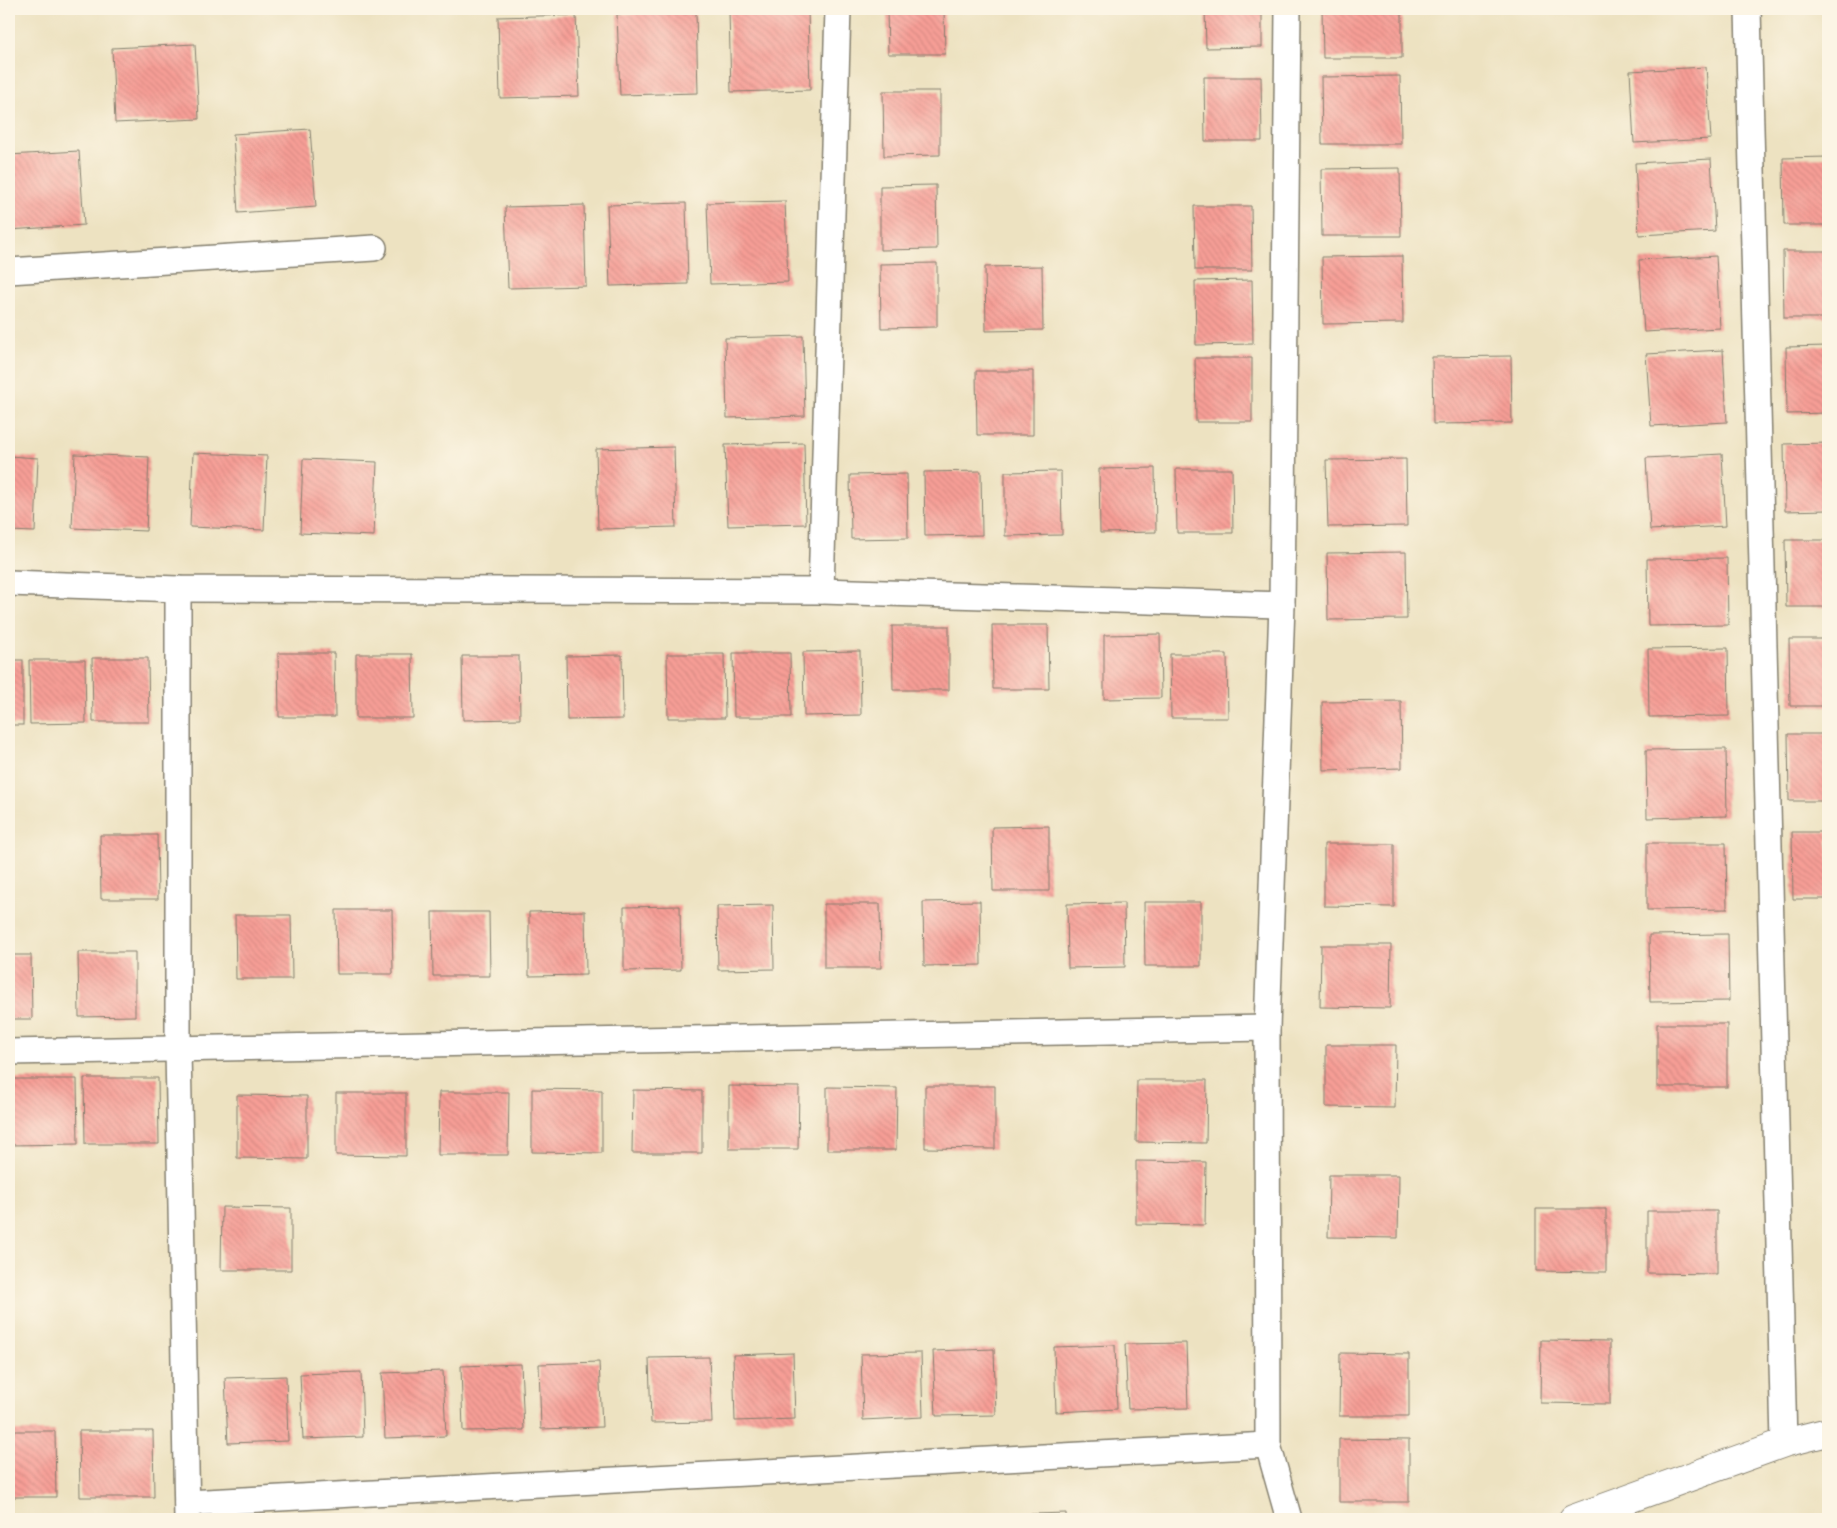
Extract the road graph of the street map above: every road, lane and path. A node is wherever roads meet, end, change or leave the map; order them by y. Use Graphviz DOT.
graph roads {
  1 [pos="838,9"];
  2 [pos="1288,9"];
  3 [pos="1748,9"];
  4 [pos="374,248"];
  5 [pos="9,270"];
  6 [pos="9,582"];
  7 [pos="178,589"];
  8 [pos="821,591"];
  9 [pos="1282,604"];
  10 [pos="1266,1028"];
  11 [pos="178,1050"];
  12 [pos="9,1052"];
  13 [pos="1828,1432"];
  14 [pos="1784,1443"];
  15 [pos="1268,1444"];
  16 [pos="187,1511"];
  17 [pos="1289,1519"];
  18 [pos="1573,1519"];
  1 -- 8 [label="street"];
  2 -- 9 [label="street"];
  3 -- 14 [label="street"];
  4 -- 5 [label="street"];
  6 -- 7 [label="street"];
  7 -- 8 [label="street"];
  7 -- 11 [label="street"];
  8 -- 9 [label="street"];
  9 -- 10 [label="street"];
  10 -- 11 [label="street"];
  10 -- 15 [label="street"];
  11 -- 12 [label="street"];
  11 -- 16 [label="street"];
  13 -- 14 [label="main road"];
  14 -- 18 [label="main road"];
  15 -- 16 [label="street"];
  15 -- 17 [label="street"];
}
